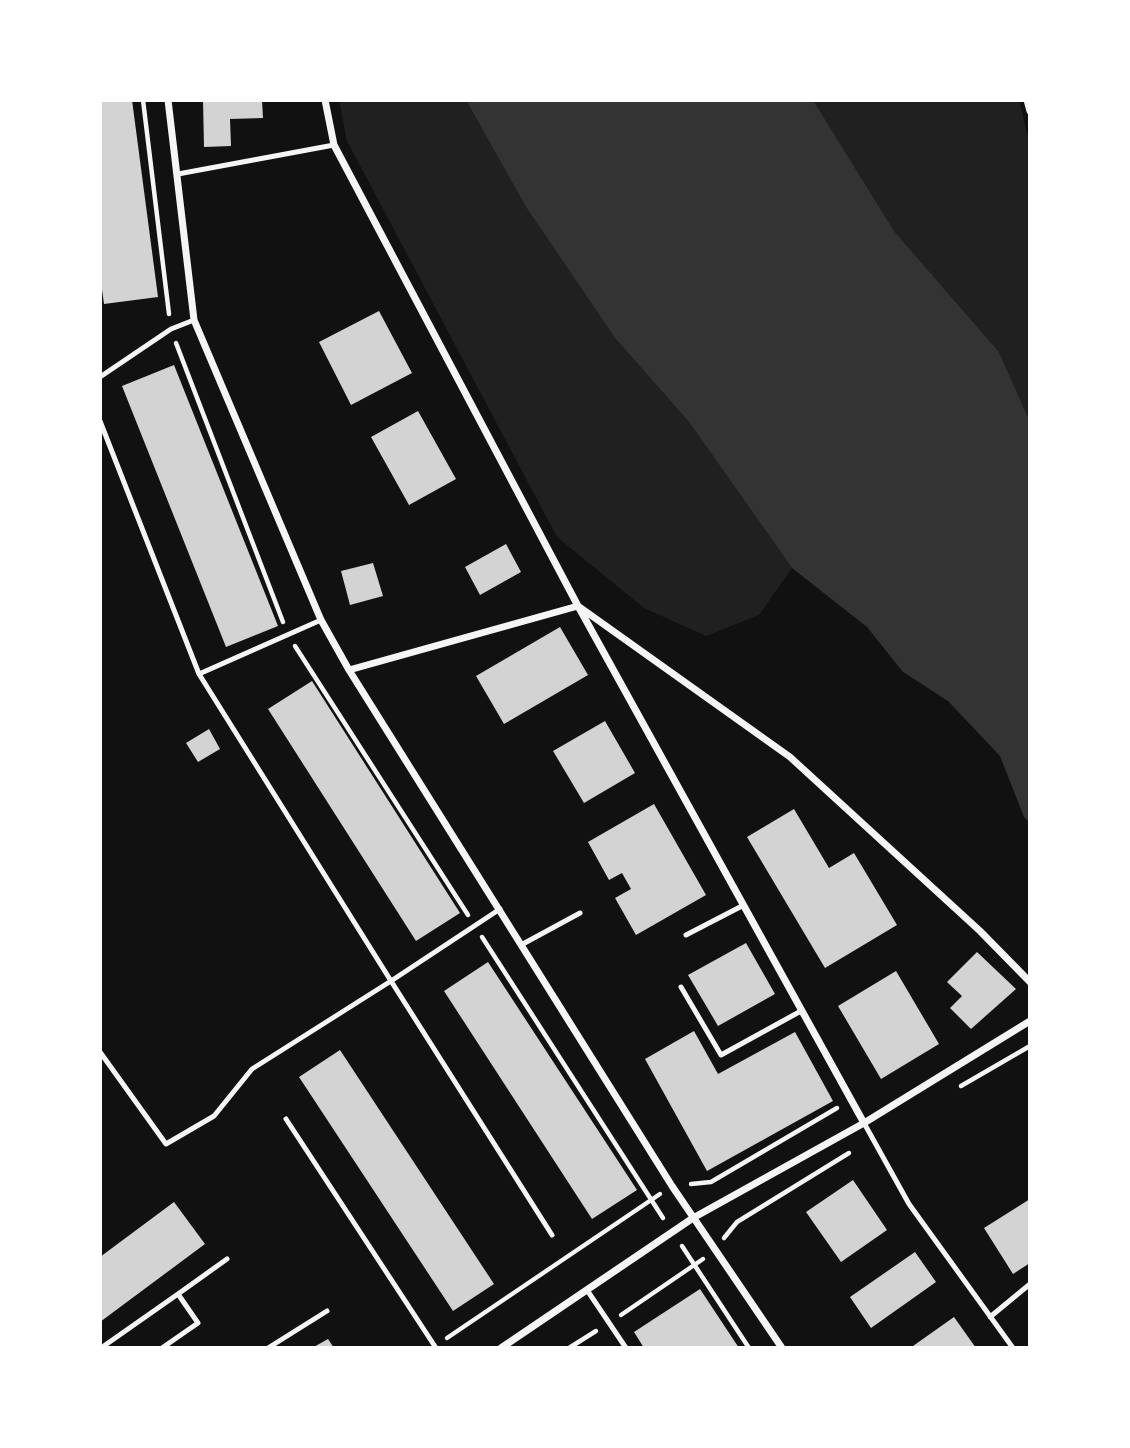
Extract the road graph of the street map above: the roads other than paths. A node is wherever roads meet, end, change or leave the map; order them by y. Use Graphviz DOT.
graph roads {
  1 [pos="168,100"];
  2 [pos="325,100"];
  3 [pos="1027,100"];
  4 [pos="1030,111"];
  5 [pos="334,145"];
  6 [pos="178,174"];
  7 [pos="194,320"];
  8 [pos="100,377"];
  9 [pos="100,421"];
  10 [pos="578,607"];
  11 [pos="321,620"];
  12 [pos="349,670"];
  13 [pos="199,674"];
  14 [pos="742,906"];
  15 [pos="500,909"];
  16 [pos="580,913"];
  17 [pos="685,935"];
  18 [pos="522,945"];
  19 [pos="391,981"];
  20 [pos="1030,982"];
  21 [pos="681,987"];
  22 [pos="801,1011"];
  23 [pos="1030,1021"];
  24 [pos="100,1052"];
  25 [pos="286,1119"];
  26 [pos="864,1123"];
  27 [pos="693,1218"];
  28 [pos="552,1234"];
  29 [pos="227,1259"];
  30 [pos="1030,1284"];
  31 [pos="587,1290"];
  32 [pos="178,1294"];
  33 [pos="327,1311"];
  34 [pos="990,1317"];
  35 [pos="436,1347"];
  36 [pos="101,1348"];
  37 [pos="162,1348"];
  38 [pos="268,1348"];
  39 [pos="501,1348"];
  40 [pos="626,1348"];
  41 [pos="782,1348"];
  42 [pos="1013,1348"];
  1 -- 6 [label="street"];
  2 -- 5 [label="street"];
  3 -- 4 [label="street"];
  5 -- 6 [label="lane"];
  5 -- 10 [label="street"];
  6 -- 7 [label="street"];
  7 -- 8 [label="lane"];
  7 -- 11 [label="street"];
  9 -- 13 [label="lane"];
  10 -- 12 [label="street"];
  10 -- 14 [label="street"];
  10 -- 20 [label="street"];
  11 -- 12 [label="street"];
  11 -- 13 [label="lane"];
  12 -- 15 [label="street"];
  13 -- 19 [label="lane"];
  14 -- 17 [label="lane"];
  14 -- 22 [label="street"];
  15 -- 18 [label="street"];
  15 -- 19 [label="lane"];
  16 -- 18 [label="lane"];
  18 -- 27 [label="street"];
  19 -- 24 [label="lane"];
  19 -- 28 [label="lane"];
  21 -- 22 [label="lane"];
  22 -- 26 [label="street"];
  23 -- 26 [label="street"];
  25 -- 35 [label="lane"];
  26 -- 27 [label="street"];
  26 -- 34 [label="lane"];
  27 -- 31 [label="street"];
  27 -- 41 [label="street"];
  29 -- 32 [label="lane"];
  30 -- 34 [label="lane"];
  31 -- 39 [label="street"];
  31 -- 40 [label="lane"];
  32 -- 36 [label="lane"];
  32 -- 37 [label="lane"];
  33 -- 38 [label="lane"];
  34 -- 42 [label="lane"];
}
